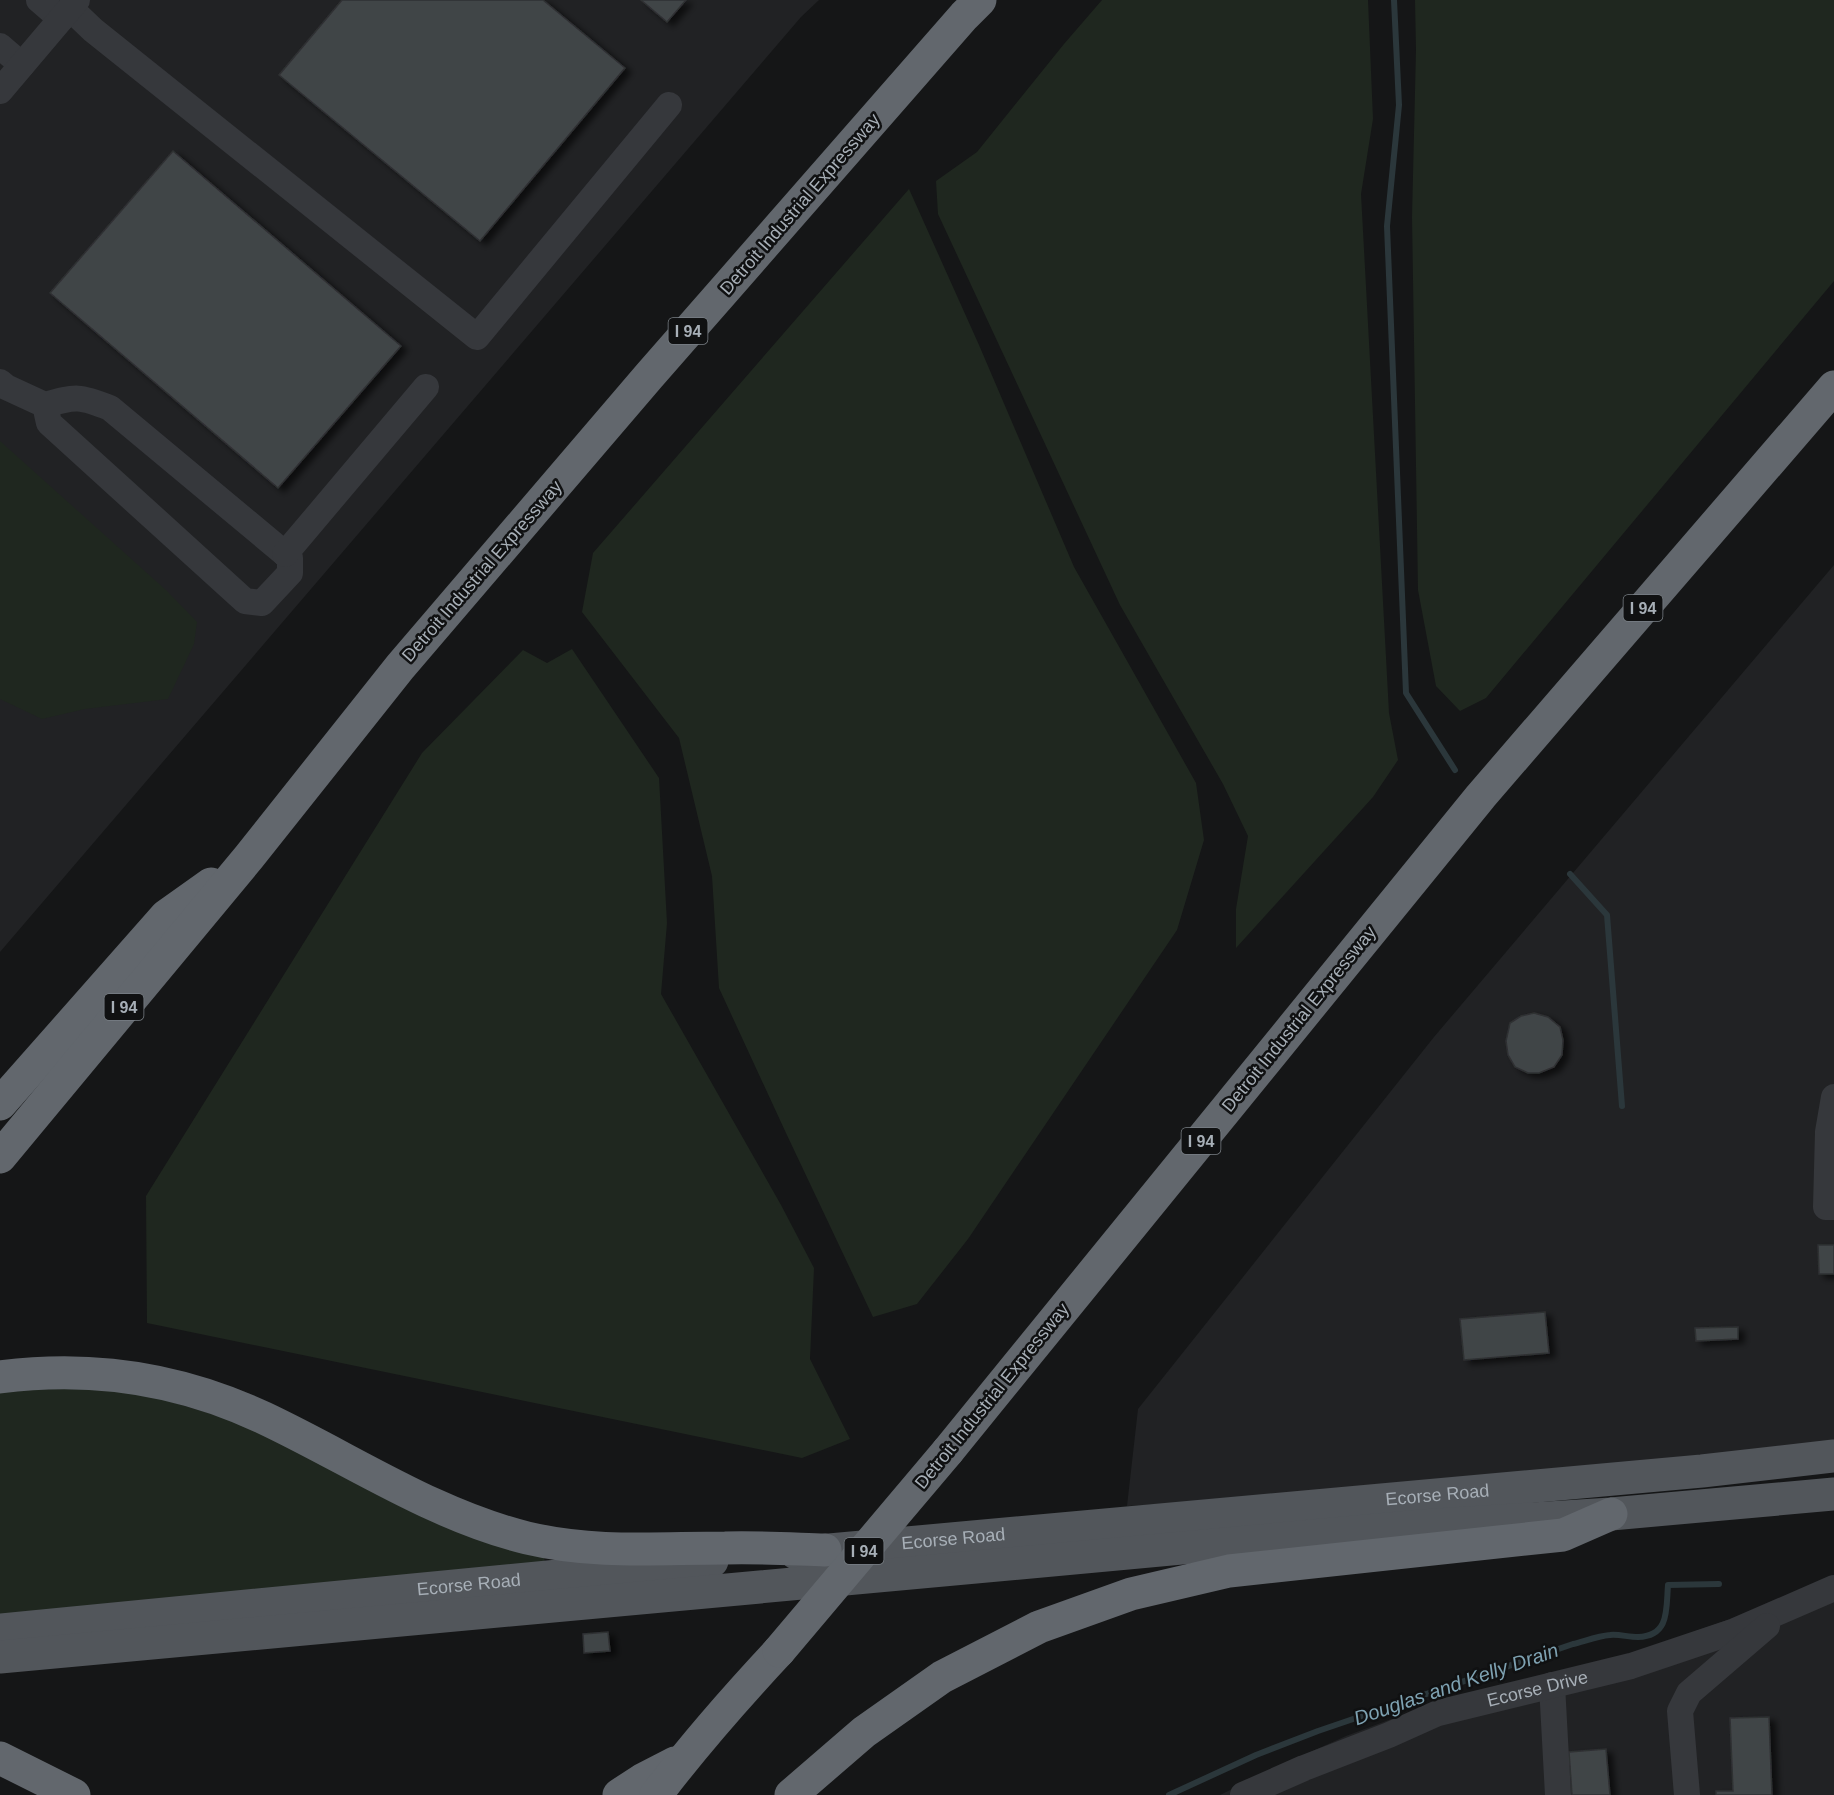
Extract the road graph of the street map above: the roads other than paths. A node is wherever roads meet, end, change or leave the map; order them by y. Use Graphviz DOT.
graph roads {
  1 [pos="39,0"];
  2 [pos="980,0"];
  3 [pos="69,9"];
  4 [pos="0,46"];
  5 [pos="22,65"];
  6 [pos="0,91"];
  7 [pos="669,105"];
  8 [pos="0,382"];
  9 [pos="426,387"];
  10 [pos="1834,387"];
  11 [pos="45,405"];
  12 [pos="285,554"];
  13 [pos="249,857"];
  14 [pos="1834,1097"];
  15 [pos="0,1104"];
  16 [pos="0,1157"];
  17 [pos="1834,1207"];
  18 [pos="0,1377"];
  19 [pos="1834,1456"];
  20 [pos="1834,1494"];
  21 [pos="1611,1514"];
  22 [pos="825,1550"];
  23 [pos="1834,1588"];
  24 [pos="1787,1608"];
  25 [pos="0,1630"];
  26 [pos="0,1657"];
  27 [pos="1552,1685"];
  28 [pos="684,1757"];
  29 [pos="0,1758"];
  30 [pos="74,1795"];
  31 [pos="619,1795"];
  32 [pos="656,1795"];
  33 [pos="791,1795"];
  34 [pos="1243,1795"];
  35 [pos="1558,1795"];
  36 [pos="1687,1795"];
  1 -- 3 [label="street"];
  2 -- 13 [label="highway, Detroit Industrial Expressway / I 94"];
  3 -- 5 [label="street"];
  3 -- 7 [label="street"];
  4 -- 5 [label="street"];
  5 -- 6 [label="street"];
  8 -- 11 [label="street"];
  9 -- 12 [label="street"];
  10 -- 28 [label="highway, Detroit Industrial Expressway / I 94, bridge"];
  11 -- 12 [label="street"];
  11 -- 12 [label="street"];
  13 -- 15 [label="highway"];
  13 -- 16 [label="highway, Detroit Industrial Expressway / I 94"];
  14 -- 17 [label="street"];
  18 -- 22 [label="highway"];
  19 -- 22 [label="main road, Ecorse Road"];
  20 -- 21 [label="main road, Ecorse Road"];
  21 -- 26 [label="main road, Ecorse Road"];
  21 -- 33 [label="highway"];
  22 -- 25 [label="main road, Ecorse Road"];
  23 -- 24 [label="street, Ecorse Drive"];
  24 -- 27 [label="street, Ecorse Drive"];
  24 -- 36 [label="street"];
  27 -- 34 [label="street, Ecorse Drive"];
  27 -- 35 [label="street"];
  28 -- 31 [label="highway"];
  28 -- 32 [label="highway, Detroit Industrial Expressway / I 94"];
  29 -- 30 [label="highway"];
}
